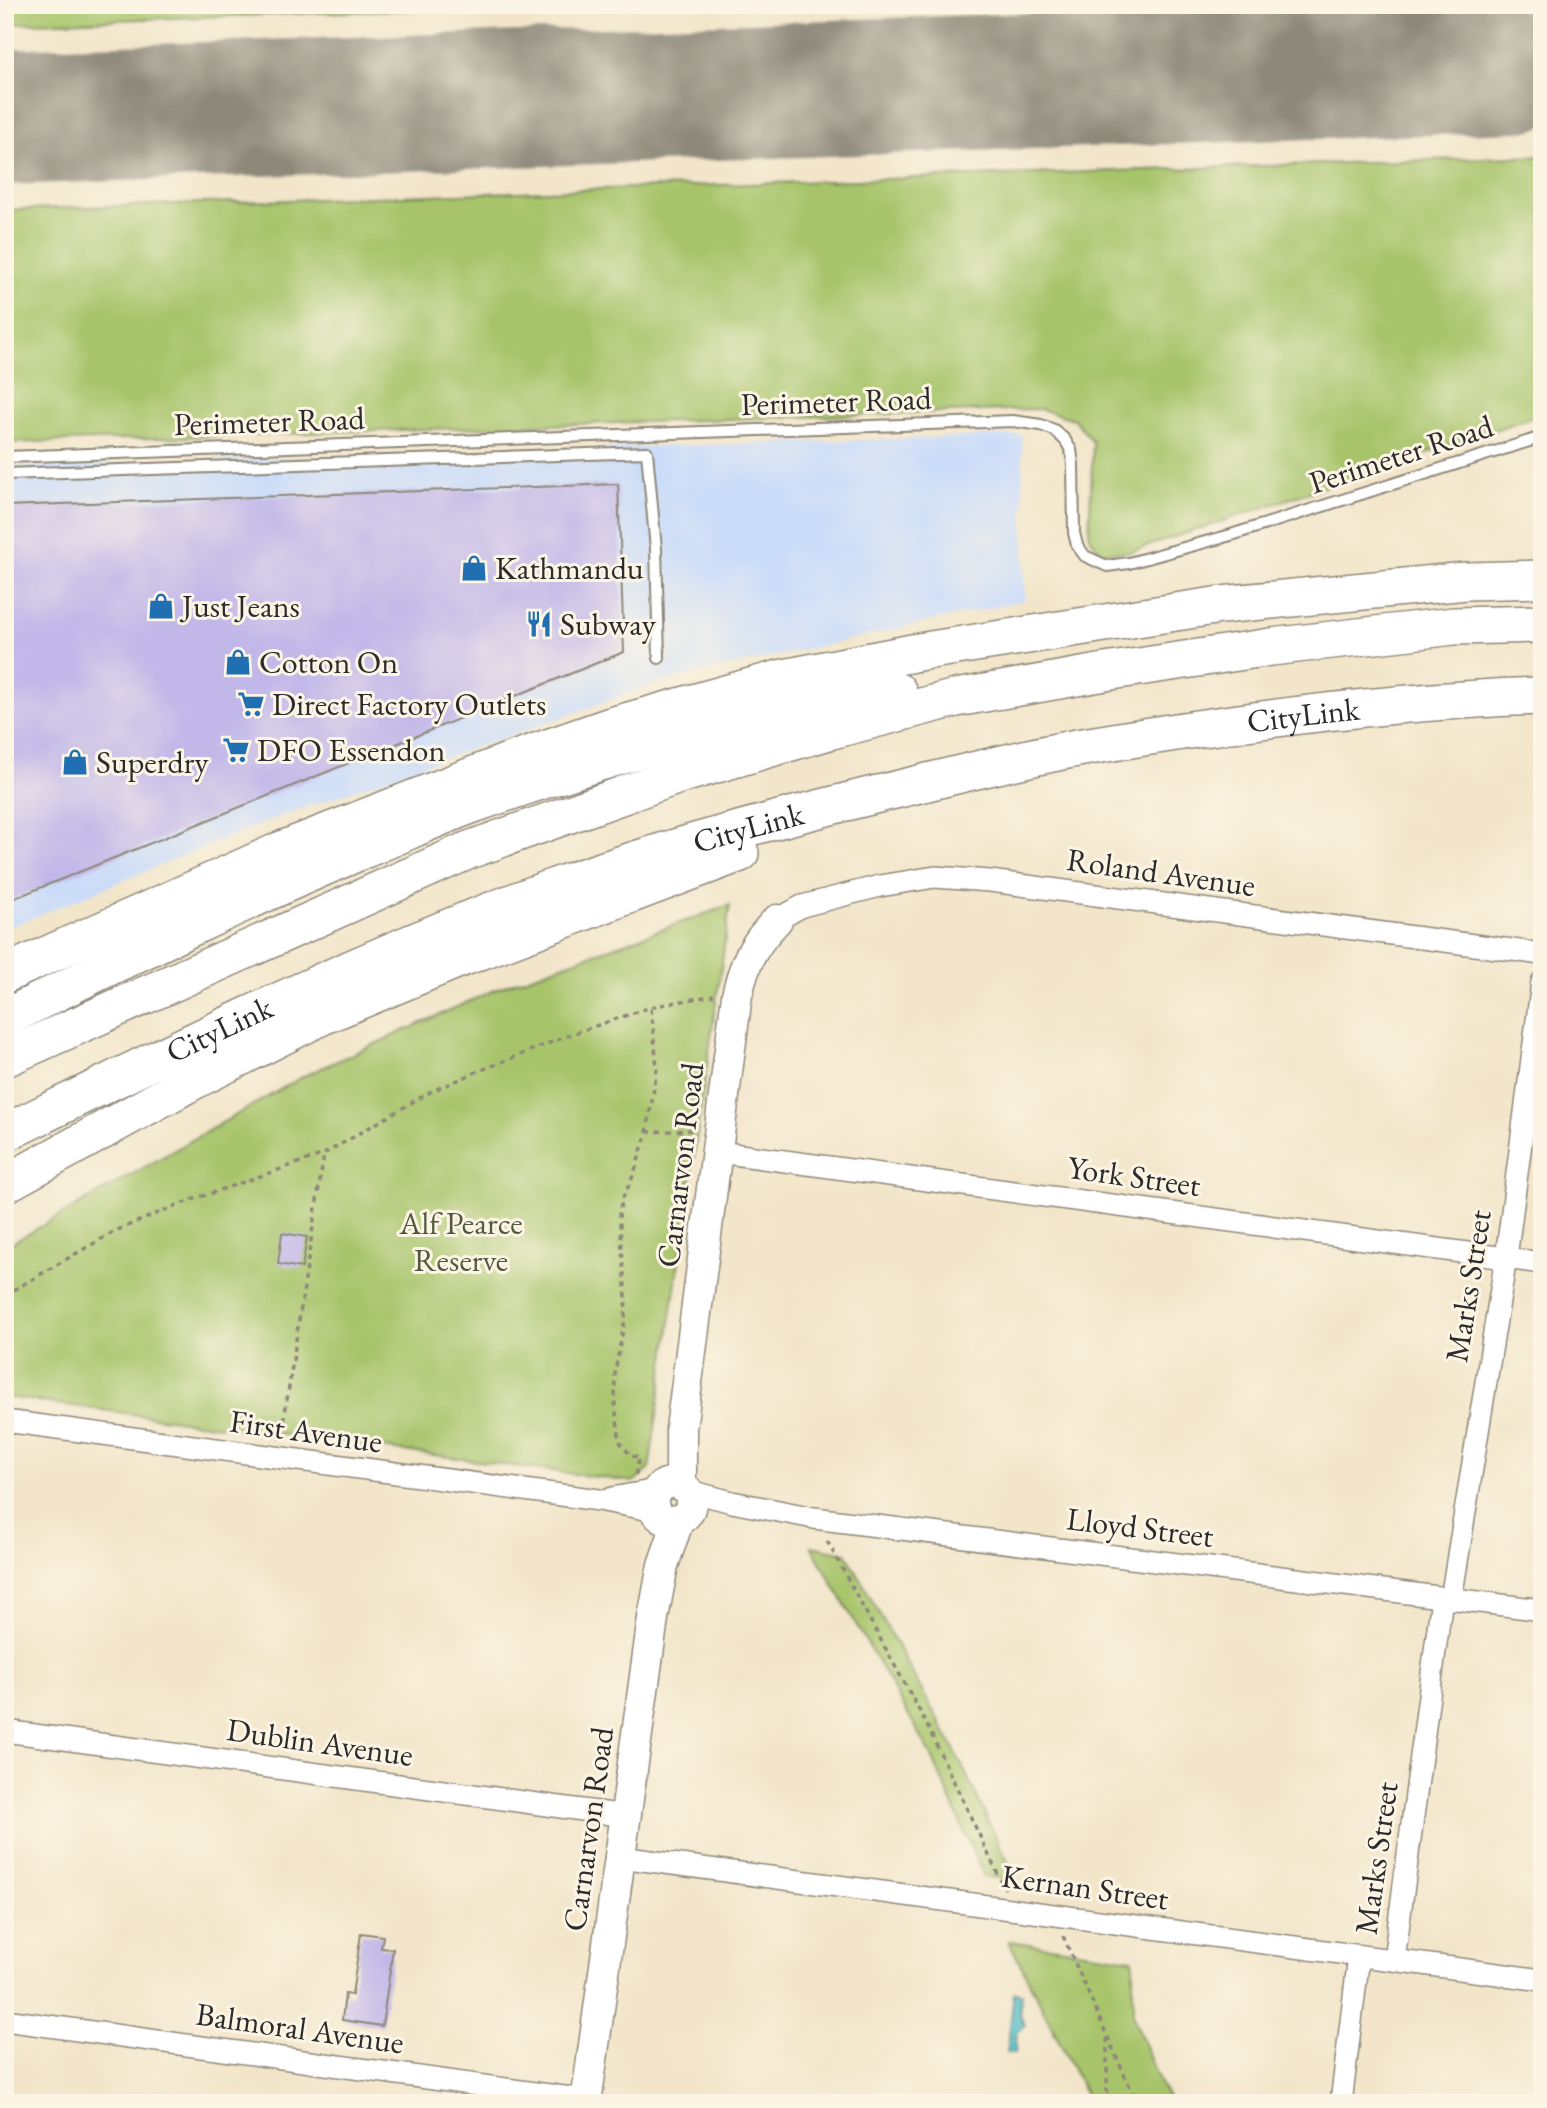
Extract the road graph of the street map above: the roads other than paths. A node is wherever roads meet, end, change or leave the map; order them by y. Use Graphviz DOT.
graph roads {
  1 [pos="1542,437"];
  2 [pos="5,457"];
  3 [pos="5,474"];
  4 [pos="1542,579"];
  5 [pos="1542,624"];
  6 [pos="659,658"];
  7 [pos="1105,672"];
  8 [pos="1542,696"];
  9 [pos="938,779"];
  10 [pos="777,920"];
  11 [pos="1542,954"];
  12 [pos="5,974"];
  13 [pos="1542,982"];
  14 [pos="5,1018"];
  15 [pos="5,1058"];
  16 [pos="5,1133"];
  17 [pos="719,1141"];
  18 [pos="5,1184"];
  19 [pos="1506,1258"];
  20 [pos="1542,1263"];
  21 [pos="5,1421"];
  22 [pos="667,1500"];
  23 [pos="1447,1598"];
  24 [pos="1542,1610"];
  25 [pos="5,1731"];
  26 [pos="626,1816"];
  27 [pos="620,1857"];
  28 [pos="1359,1956"];
  29 [pos="1394,1960"];
  30 [pos="1542,1980"];
  31 [pos="5,2020"];
  32 [pos="586,2101"];
  33 [pos="1341,2103"];
  1 -- 2 [label="lane, Perimeter Road"];
  3 -- 6 [label="lane"];
  4 -- 12 [label="highway"];
  5 -- 7 [label="highway, CityLink"];
  7 -- 14 [label="highway"];
  7 -- 15 [label="highway, CityLink"];
  8 -- 9 [label="highway, CityLink"];
  9 -- 16 [label="highway, CityLink"];
  9 -- 18 [label="highway"];
  10 -- 11 [label="street, Roland Avenue"];
  10 -- 17 [label="street, Carnarvon Road"];
  13 -- 19 [label="street, Marks Street"];
  17 -- 19 [label="street, York Street"];
  17 -- 22 [label="street, Carnarvon Road"];
  19 -- 20 [label="street, York Street"];
  19 -- 23 [label="street, Marks Street"];
  21 -- 22 [label="street, First Avenue"];
  22 -- 23 [label="street, Lloyd Street"];
  22 -- 26 [label="street, Carnarvon Road"];
  23 -- 24 [label="street, Lloyd Street"];
  23 -- 29 [label="street, Marks Street"];
  25 -- 26 [label="street, Dublin Avenue"];
  26 -- 27 [label="street, Carnarvon Road"];
  27 -- 28 [label="street, Kernan Street"];
  27 -- 32 [label="street, Carnarvon Road"];
  28 -- 29 [label="street, Kernan Street"];
  28 -- 33 [label="street"];
  29 -- 30 [label="street, Kernan Street"];
  31 -- 32 [label="street, Balmoral Avenue"];
}
